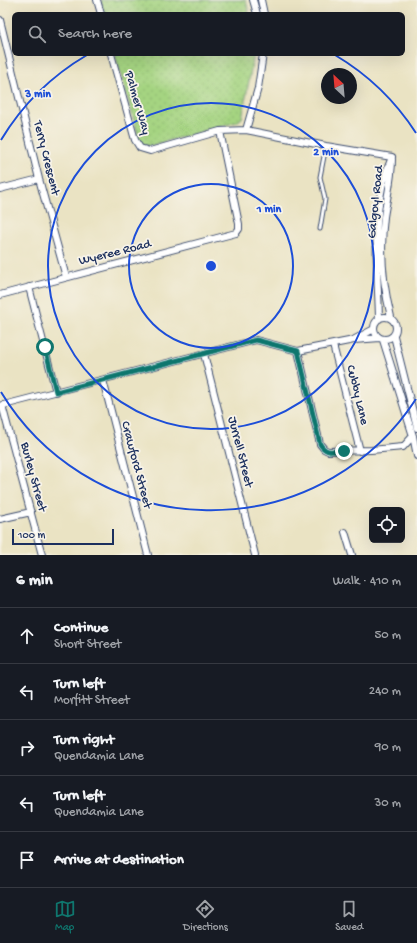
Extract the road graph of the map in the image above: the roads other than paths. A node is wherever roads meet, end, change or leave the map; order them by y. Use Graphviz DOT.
graph roads {
  1 [pos="97,0"];
  2 [pos="253,0"];
  3 [pos="261,0"];
  4 [pos="100,12"];
  5 [pos="256,12"];
  6 [pos="264,12"];
  7 [pos="0,20"];
  8 [pos="113,56"];
  9 [pos="263,56"];
  10 [pos="246,130"];
  11 [pos="220,131"];
  12 [pos="326,146"];
  13 [pos="39,179"];
  14 [pos="0,189"];
  15 [pos="320,229"];
  16 [pos="380,256"];
  17 [pos="66,277"];
  18 [pos="29,287"];
  19 [pos="0,295"];
  20 [pos="391,317"];
  21 [pos="379,319"];
  22 [pos="374,329"];
  23 [pos="394,336"];
  24 [pos="381,339"];
  25 [pos="354,340"];
  26 [pos="333,345"];
  27 [pos="298,351"];
  28 [pos="204,354"];
  29 [pos="103,380"];
  30 [pos="56,392"];
  31 [pos="1,406"];
  32 [pos="417,428"];
  33 [pos="413,436"];
  34 [pos="404,446"];
  35 [pos="360,451"];
  36 [pos="416,454"];
  37 [pos="31,512"];
  38 [pos="0,519"];
  39 [pos="345,532"];
  40 [pos="42,555"];
  41 [pos="148,555"];
  42 [pos="255,555"];
  43 [pos="352,555"];
  1 -- 4 [label="street"];
  2 -- 5 [label="street"];
  3 -- 6 [label="street"];
  7 -- 13 [label="street, Terry Crescent"];
  8 -- 11 [label="street, Palmer Way"];
  9 -- 10 [label="street"];
  10 -- 11 [label="street"];
  10 -- 12 [label="street"];
  11 -- 17 [label="street, Wyeree Road"];
  12 -- 15 [label="lane"];
  12 -- 16 [label="street, Galgoyl Road"];
  13 -- 14 [label="street"];
  13 -- 17 [label="street, Terry Crescent"];
  16 -- 20 [label="street, Galgoyl Road"];
  16 -- 21 [label="street, Galgoyl Road"];
  17 -- 18 [label="street, Wyeree Road"];
  18 -- 19 [label="street, Wyeree Road"];
  18 -- 30 [label="street"];
  20 -- 21 [label="street"];
  20 -- 23 [label="street"];
  21 -- 22 [label="street"];
  22 -- 24 [label="street"];
  22 -- 25 [label="street"];
  23 -- 24 [label="street"];
  23 -- 32 [label="street"];
  24 -- 25 [label="street"];
  24 -- 33 [label="street"];
  25 -- 26 [label="street"];
  26 -- 27 [label="street"];
  26 -- 35 [label="street, Cubby Lane"];
  27 -- 28 [label="street"];
  27 -- 35 [label="street"];
  28 -- 29 [label="street"];
  28 -- 42 [label="street, Jurrell Street"];
  29 -- 30 [label="street"];
  29 -- 41 [label="street, Crawford Street"];
  30 -- 31 [label="street"];
  31 -- 37 [label="street, Burley Street"];
  33 -- 34 [label="street"];
  33 -- 36 [label="street"];
  34 -- 35 [label="street"];
  34 -- 36 [label="street"];
  37 -- 38 [label="street"];
  37 -- 40 [label="street, Burley Street"];
  39 -- 43 [label="street"];
}
